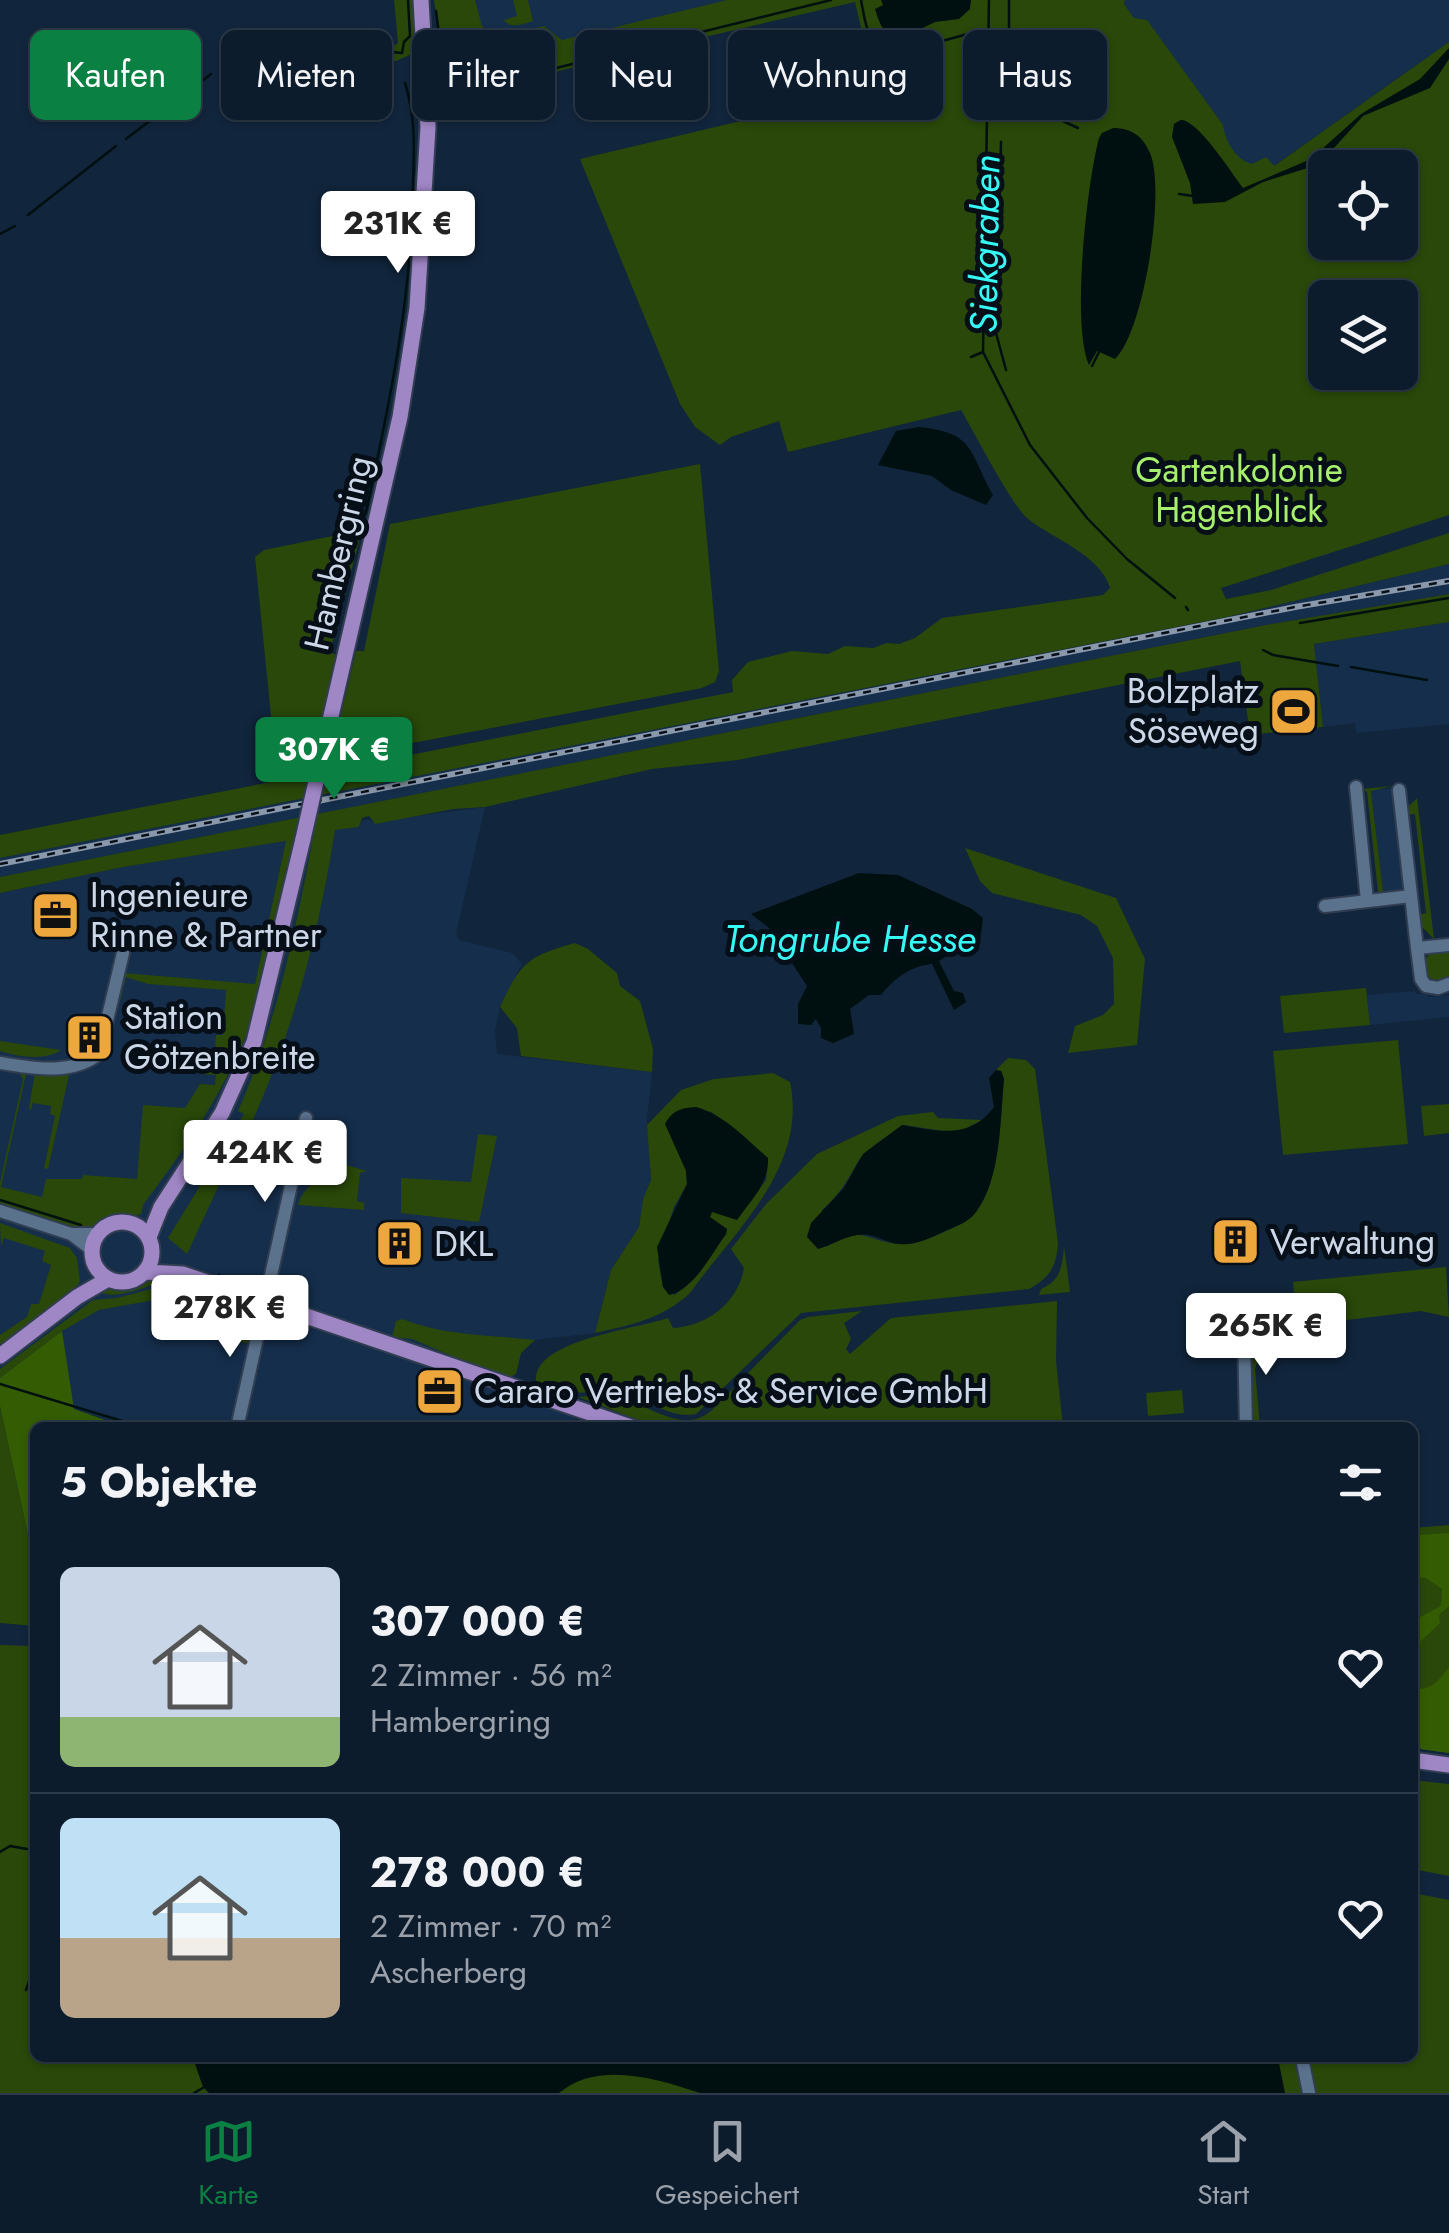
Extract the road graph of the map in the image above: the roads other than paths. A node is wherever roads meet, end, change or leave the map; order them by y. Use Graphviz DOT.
graph roads {
  1 [pos="422,0"];
  2 [pos="1356,787"];
  3 [pos="1399,790"];
  4 [pos="1410,896"];
  5 [pos="1367,900"];
  6 [pos="1325,906"];
  7 [pos="1449,945"];
  8 [pos="1416,948"];
  9 [pos="123,953"];
  10 [pos="1449,984"];
  11 [pos="0,1062"];
  12 [pos="306,1118"];
  13 [pos="161,1207"];
  14 [pos="0,1211"];
  15 [pos="135,1224"];
  16 [pos="70,1234"];
  17 [pos="98,1234"];
  18 [pos="149,1237"];
  19 [pos="92,1250"];
  20 [pos="153,1254"];
  21 [pos="96,1267"];
  22 [pos="146,1272"];
  23 [pos="183,1274"];
  24 [pos="108,1279"];
  25 [pos="77,1297"];
  26 [pos="264,1301"];
  27 [pos="1244,1330"];
  28 [pos="0,1356"];
  29 [pos="238,1422"];
  30 [pos="618,1422"];
  31 [pos="1246,1422"];
  32 [pos="1418,1761"];
  33 [pos="1449,1765"];
  34 [pos="1303,2062"];
  35 [pos="1309,2093"];
  1 -- 13 [label="main road, Hambergring, bridge"];
  2 -- 5 [label="street"];
  3 -- 4 [label="street"];
  4 -- 5 [label="street"];
  4 -- 8 [label="street"];
  5 -- 6 [label="street"];
  7 -- 8 [label="street"];
  8 -- 10 [label="street"];
  9 -- 11 [label="street"];
  12 -- 26 [label="street"];
  13 -- 15 [label="main road, Hambergring"];
  13 -- 18 [label="main road, Hambergring"];
  14 -- 16 [label="street"];
  15 -- 17 [label="main road"];
  15 -- 18 [label="main road"];
  16 -- 17 [label="street"];
  16 -- 19 [label="street"];
  17 -- 19 [label="main road"];
  18 -- 20 [label="main road"];
  19 -- 21 [label="main road"];
  20 -- 22 [label="main road"];
  20 -- 23 [label="main road"];
  21 -- 24 [label="main road"];
  21 -- 25 [label="main road"];
  22 -- 23 [label="main road"];
  22 -- 24 [label="main road"];
  23 -- 26 [label="main road"];
  24 -- 25 [label="main road"];
  25 -- 28 [label="main road"];
  26 -- 29 [label="street"];
  26 -- 30 [label="main road"];
  27 -- 31 [label="street"];
  32 -- 33 [label="main road"];
  34 -- 35 [label="street"];
}
